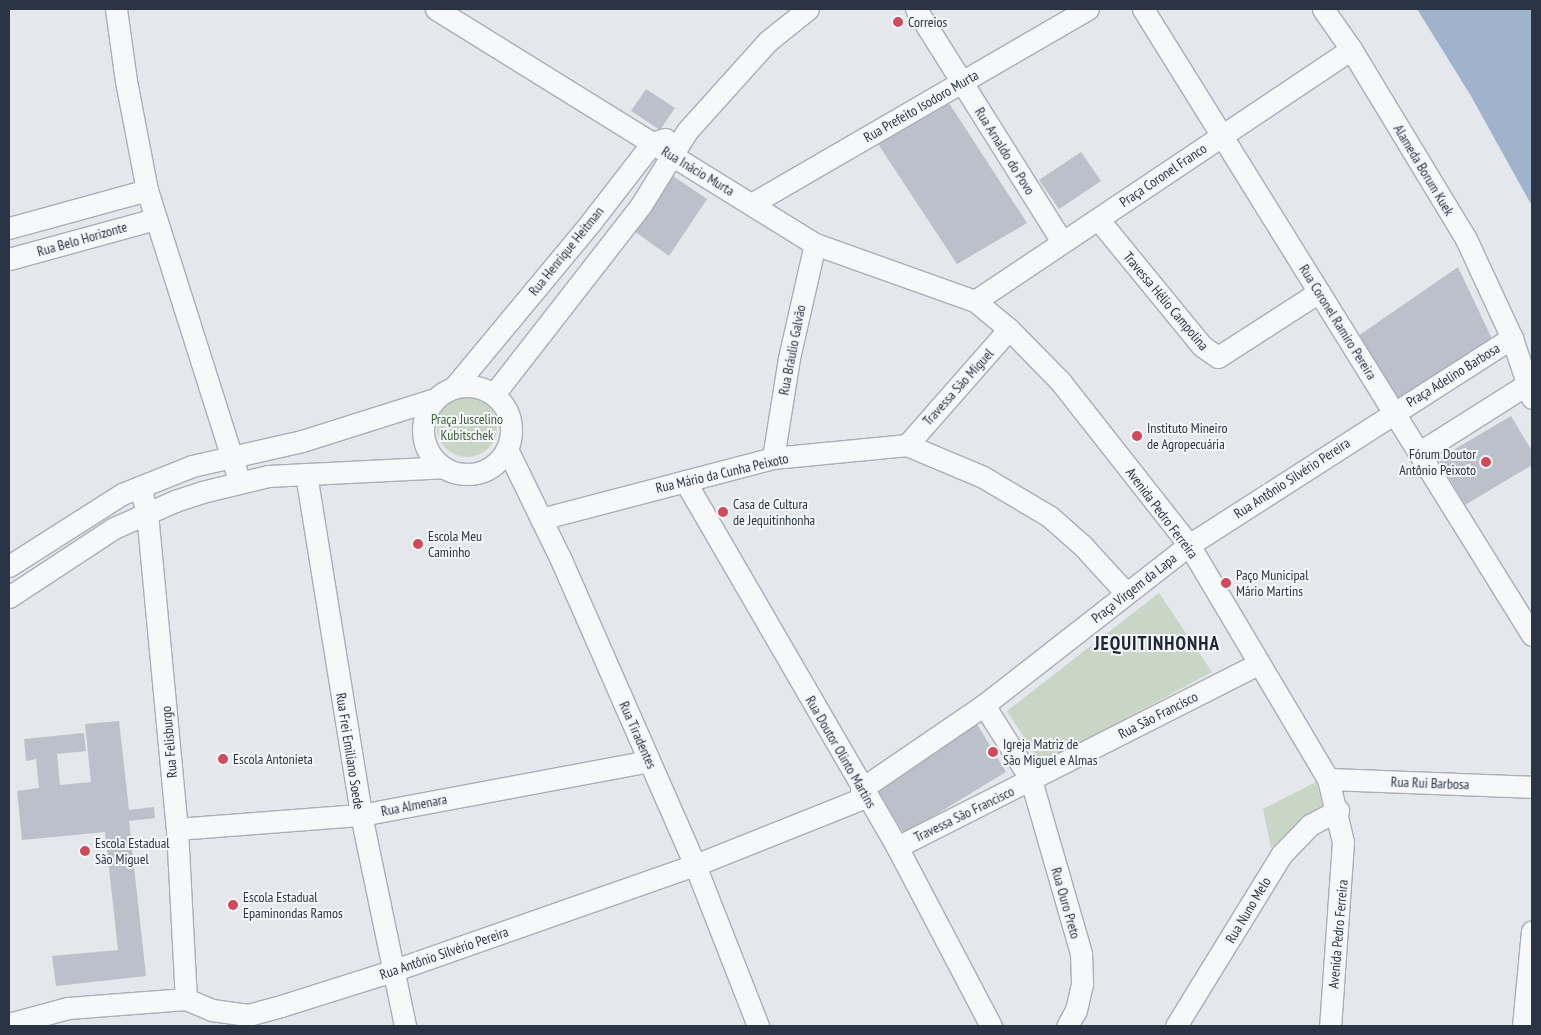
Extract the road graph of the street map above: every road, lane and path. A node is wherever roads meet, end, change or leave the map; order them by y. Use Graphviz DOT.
graph roads {
  1 [pos="116,9"];
  2 [pos="436,9"];
  3 [pos="808,9"];
  4 [pos="916,9"];
  5 [pos="1088,9"];
  6 [pos="1143,9"];
  7 [pos="1323,9"];
  8 [pos="1351,49"];
  9 [pos="962,83"];
  10 [pos="687,131"];
  11 [pos="1220,136"];
  12 [pos="652,143"];
  13 [pos="673,156"];
  14 [pos="147,190"];
  15 [pos="753,203"];
  16 [pos="155,219"];
  17 [pos="1098,219"];
  18 [pos="9,228"];
  19 [pos="1062,242"];
  20 [pos="815,244"];
  21 [pos="9,259"];
  22 [pos="1319,292"];
  23 [pos="975,301"];
  24 [pos="1009,329"];
  25 [pos="1512,338"];
  26 [pos="454,386"];
  27 [pos="1529,392"];
  28 [pos="494,394"];
  29 [pos="432,400"];
  30 [pos="1394,411"];
  31 [pos="907,445"];
  32 [pos="507,449"];
  33 [pos="1420,452"];
  34 [pos="232,456"];
  35 [pos="773,458"];
  36 [pos="443,468"];
  37 [pos="306,474"];
  38 [pos="685,481"];
  39 [pos="240,483"];
  40 [pos="140,487"];
  41 [pos="147,513"];
  42 [pos="541,519"];
  43 [pos="1189,545"];
  44 [pos="9,566"];
  45 [pos="1126,593"];
  46 [pos="9,597"];
  47 [pos="1532,635"];
  48 [pos="1258,664"];
  49 [pos="984,705"];
  50 [pos="649,761"];
  51 [pos="1328,779"];
  52 [pos="1032,780"];
  53 [pos="1532,787"];
  54 [pos="863,793"];
  55 [pos="1338,810"];
  56 [pos="361,815"];
  57 [pos="177,829"];
  58 [pos="897,847"];
  59 [pos="695,864"];
  60 [pos="1532,931"];
  61 [pos="392,971"];
  62 [pos="186,999"];
  63 [pos="70,1017"];
  64 [pos="9,1024"];
  65 [pos="405,1026"];
  66 [pos="758,1026"];
  67 [pos="991,1026"];
  68 [pos="1067,1026"];
  69 [pos="1176,1026"];
  70 [pos="1330,1026"];
  71 [pos="1523,1026"];
  1 -- 14 [label="street"];
  2 -- 12 [label="street, Rua Inácio Murta"];
  3 -- 10 [label="street"];
  4 -- 9 [label="street, Rua Arnaldo do Povo"];
  5 -- 9 [label="street, Rua Prefeito Isodoro Murta"];
  6 -- 11 [label="street, Rua Coronel Ramiro Pereira"];
  7 -- 8 [label="street, Alameda Borum Kuek"];
  8 -- 11 [label="street, Praça Coronel Franco"];
  8 -- 25 [label="street, Alameda Borum Kuek"];
  9 -- 15 [label="street, Rua Prefeito Isodoro Murta"];
  9 -- 19 [label="street, Rua Arnaldo do Povo"];
  10 -- 12 [label="street"];
  10 -- 13 [label="street"];
  11 -- 17 [label="street, Praça Coronel Franco"];
  11 -- 22 [label="street, Rua Coronel Ramiro Pereira"];
  12 -- 13 [label="street, Rua Inácio Murta"];
  12 -- 26 [label="street, Rua Henrique Heitman"];
  13 -- 15 [label="street, Rua Inácio Murta"];
  13 -- 28 [label="street"];
  14 -- 16 [label="street"];
  14 -- 18 [label="street"];
  15 -- 20 [label="street, Rua Inácio Murta"];
  16 -- 21 [label="street, Rua Belo Horizonte"];
  16 -- 34 [label="street"];
  17 -- 19 [label="street, Praça Coronel Franco"];
  17 -- 22 [label="street, Travessa Hélio Campolina"];
  19 -- 23 [label="street, Praça Coronel Franco"];
  20 -- 23 [label="street, Rua Inácio Murta"];
  20 -- 35 [label="street, Rua Bráulio Galvão"];
  22 -- 30 [label="street, Rua Coronel Ramiro Pereira"];
  23 -- 24 [label="street, Avenida Pedro Ferreira"];
  24 -- 31 [label="street, Travessa São Miguel"];
  24 -- 43 [label="street, Avenida Pedro Ferreira"];
  25 -- 27 [label="street, Alameda Borum Kuek"];
  25 -- 30 [label="street, Praça Adelino Barbosa"];
  26 -- 28 [label="street"];
  26 -- 29 [label="street"];
  27 -- 33 [label="street"];
  28 -- 32 [label="street"];
  29 -- 34 [label="street"];
  29 -- 36 [label="street"];
  30 -- 33 [label="street, Rua Coronel Ramiro Pereira"];
  30 -- 43 [label="street, Rua Antônio Silvério Pereira"];
  31 -- 35 [label="street, Rua Mário da Cunha Peixoto"];
  31 -- 45 [label="street, Rua Mário da Cunha Peixoto"];
  32 -- 36 [label="street"];
  32 -- 42 [label="street, Rua Tiradentes"];
  33 -- 47 [label="street, Rua Coronel Ramiro Pereira"];
  34 -- 39 [label="street"];
  34 -- 40 [label="street"];
  35 -- 38 [label="street, Rua Mário da Cunha Peixoto"];
  36 -- 37 [label="street"];
  37 -- 39 [label="street"];
  37 -- 56 [label="street, Rua Frei Emiliano Soede"];
  38 -- 42 [label="street, Rua Mário da Cunha Peixoto"];
  38 -- 54 [label="street, Rua Doutor Olinto Martins"];
  39 -- 41 [label="street"];
  40 -- 41 [label="street, Rua Felisburgo"];
  40 -- 44 [label="street"];
  41 -- 46 [label="street"];
  41 -- 57 [label="street, Rua Felisburgo"];
  42 -- 50 [label="street, Rua Tiradentes"];
  43 -- 45 [label="street, Praça Virgem da Lapa"];
  43 -- 48 [label="street, Avenida Pedro Ferreira"];
  45 -- 49 [label="street, Praça Virgem da Lapa"];
  48 -- 51 [label="street, Avenida Pedro Ferreira"];
  48 -- 52 [label="street, Rua São Francisco"];
  49 -- 52 [label="street"];
  49 -- 54 [label="street, Praça Virgem da Lapa"];
  50 -- 56 [label="street, Rua Almenara"];
  50 -- 59 [label="street, Rua Tiradentes"];
  51 -- 53 [label="street, Rua Rui Barbosa"];
  51 -- 55 [label="street, Avenida Pedro Ferreira"];
  52 -- 58 [label="street, Travessa São Francisco"];
  52 -- 68 [label="street, Rua Ouro Preto"];
  54 -- 58 [label="street, Rua Doutor Olinto Martins"];
  54 -- 59 [label="street, Rua Antônio Silvério Pereira"];
  55 -- 69 [label="street, Rua Nuno Melo"];
  55 -- 70 [label="street, Avenida Pedro Ferreira"];
  56 -- 57 [label="street, Rua Almenara"];
  56 -- 61 [label="street, Rua Frei Emiliano Soede"];
  57 -- 62 [label="street, Rua Felisburgo"];
  58 -- 67 [label="street, Rua Doutor Olinto Martins"];
  59 -- 61 [label="street, Rua Antônio Silvério Pereira"];
  59 -- 66 [label="street, Rua Tiradentes"];
  60 -- 71 [label="street"];
  61 -- 62 [label="street, Rua Antônio Silvério Pereira"];
  61 -- 65 [label="street, Rua Frei Emiliano Soede"];
  62 -- 63 [label="street, Rua Antônio Silvério Pereira"];
  63 -- 64 [label="street, Rua Antônio Silvério Pereira"];
}
